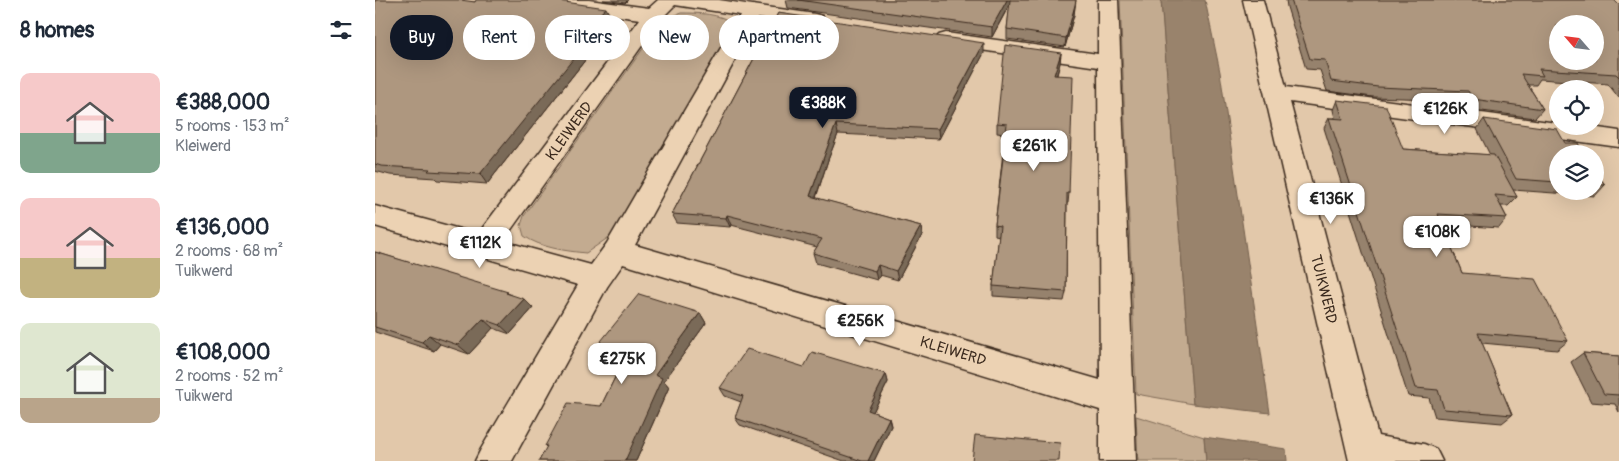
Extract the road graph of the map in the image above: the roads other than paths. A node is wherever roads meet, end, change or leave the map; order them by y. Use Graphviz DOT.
graph roads {
  1 [pos="545,0"];
  2 [pos="678,0"];
  3 [pos="1108,0"];
  4 [pos="1253,0"];
  5 [pos="661,8"];
  6 [pos="752,11"];
  7 [pos="779,15"];
  8 [pos="926,36"];
  9 [pos="1109,62"];
  10 [pos="1276,93"];
  11 [pos="1619,138"];
  12 [pos="375,216"];
  13 [pos="483,248"];
  14 [pos="617,251"];
  15 [pos="597,279"];
  16 [pos="1117,400"];
  17 [pos="1365,455"];
  18 [pos="493,461"];
  19 [pos="1118,461"];
  20 [pos="1424,461"];
  1 -- 5 [label="street, KLEIWERD"];
  2 -- 6 [label="street"];
  3 -- 9 [label="street"];
  4 -- 10 [label="street, TUIKWERD"];
  5 -- 13 [label="street, KLEIWERD"];
  6 -- 7 [label="street"];
  6 -- 14 [label="street"];
  8 -- 9 [label="street"];
  9 -- 16 [label="street"];
  10 -- 11 [label="street"];
  10 -- 17 [label="street, TUIKWERD"];
  12 -- 13 [label="street"];
  13 -- 15 [label="street"];
  14 -- 15 [label="street"];
  14 -- 16 [label="street, KLEIWERD"];
  15 -- 18 [label="street"];
  16 -- 19 [label="street"];
  17 -- 20 [label="street"];
}
